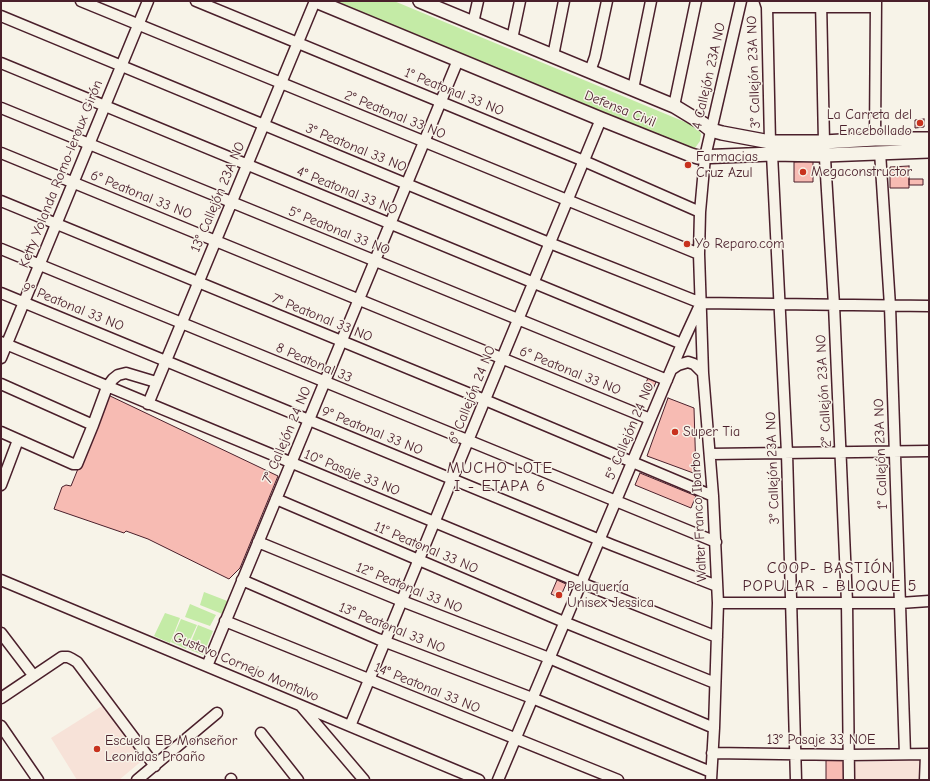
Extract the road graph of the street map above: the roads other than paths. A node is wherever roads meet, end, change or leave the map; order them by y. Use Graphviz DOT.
graph roads {
  1 [pos="81,1"];
  2 [pos="148,1"];
  3 [pos="196,1"];
  4 [pos="316,1"];
  5 [pos="420,1"];
  6 [pos="478,1"];
  7 [pos="520,1"];
  8 [pos="564,1"];
  9 [pos="606,1"];
  10 [pos="651,1"];
  11 [pos="696,1"];
  12 [pos="741,1"];
  13 [pos="433,4"];
  14 [pos="766,4"];
  15 [pos="821,4"];
  16 [pos="876,4"];
  17 [pos="1,16"];
  18 [pos="473,23"];
  19 [pos="138,24"];
  20 [pos="512,39"];
  21 [pos="298,43"];
  22 [pos="554,56"];
  23 [pos="458,60"];
  24 [pos="1,63"];
  25 [pos="121,66"];
  26 [pos="590,71"];
  27 [pos="281,83"];
  28 [pos="633,89"];
  29 [pos="441,102"];
  30 [pos="104,106"];
  31 [pos="674,106"];
  32 [pos="1,108"];
  33 [pos="601,119"];
  34 [pos="264,125"];
  35 [pos="711,130"];
  36 [pos="875,139"];
  37 [pos="929,139"];
  38 [pos="424,142"];
  39 [pos="824,142"];
  40 [pos="89,144"];
  41 [pos="771,148"];
  42 [pos="929,151"];
  43 [pos="880,152"];
  44 [pos="1,153"];
  45 [pos="825,155"];
  46 [pos="705,157"];
  47 [pos="584,161"];
  48 [pos="247,165"];
  49 [pos="73,183"];
  50 [pos="407,184"];
  51 [pos="567,200"];
  52 [pos="1,201"];
  53 [pos="232,202"];
  54 [pos="700,212"];
  55 [pos="56,224"];
  56 [pos="390,224"];
  57 [pos="215,241"];
  58 [pos="550,243"];
  59 [pos="1,249"];
  60 [pos="699,254"];
  61 [pos="375,261"];
  62 [pos="40,265"];
  63 [pos="198,282"];
  64 [pos="533,283"];
  65 [pos="1,293"];
  66 [pos="359,300"];
  67 [pos="24,302"];
  68 [pos="701,303"];
  69 [pos="779,305"];
  70 [pos="834,305"];
  71 [pos="890,306"];
  72 [pos="929,306"];
  73 [pos="518,319"];
  74 [pos="181,323"];
  75 [pos="342,341"];
  76 [pos="4,343"];
  77 [pos="682,344"];
  78 [pos="1,358"];
  79 [pos="502,358"];
  80 [pos="166,361"];
  81 [pos="671,370"];
  82 [pos="703,374"];
  83 [pos="667,380"];
  84 [pos="156,382"];
  85 [pos="325,382"];
  86 [pos="1,384"];
  87 [pos="107,387"];
  88 [pos="485,400"];
  89 [pos="148,404"];
  90 [pos="650,419"];
  91 [pos="309,420"];
  92 [pos="93,426"];
  93 [pos="1,432"];
  94 [pos="18,440"];
  95 [pos="468,441"];
  96 [pos="895,451"];
  97 [pos="929,451"];
  98 [pos="787,453"];
  99 [pos="841,453"];
  100 [pos="710,454"];
  101 [pos="632,462"];
  102 [pos="291,463"];
  103 [pos="452,479"];
  104 [pos="1,485"];
  105 [pos="713,496"];
  106 [pos="276,499"];
  107 [pos="615,502"];
  108 [pos="434,522"];
  109 [pos="599,540"];
  110 [pos="258,542"];
  111 [pos="716,542"];
  112 [pos="419,560"];
  113 [pos="1,580"];
  114 [pos="242,580"];
  115 [pos="581,583"];
  116 [pos="717,586"];
  117 [pos="402,601"];
  118 [pos="792,602"];
  119 [pos="847,602"];
  120 [pos="929,602"];
  121 [pos="718,603"];
  122 [pos="900,603"];
  123 [pos="226,621"];
  124 [pos="564,622"];
  125 [pos="1,633"];
  126 [pos="717,637"];
  127 [pos="385,641"];
  128 [pos="549,658"];
  129 [pos="207,666"];
  130 [pos="33,675"];
  131 [pos="370,679"];
  132 [pos="715,683"];
  133 [pos="1,698"];
  134 [pos="532,698"];
  135 [pos="300,705"];
  136 [pos="217,713"];
  137 [pos="1,726"];
  138 [pos="350,726"];
  139 [pos="714,728"];
  140 [pos="261,733"];
  141 [pos="515,738"];
  142 [pos="712,753"];
  143 [pos="796,754"];
  144 [pos="904,754"];
  145 [pos="927,754"];
  146 [pos="850,755"];
  147 [pos="155,766"];
  148 [pos="711,776"];
  149 [pos="38,780"];
  150 [pos="137,780"];
  151 [pos="298,780"];
  152 [pos="364,780"];
  153 [pos="479,780"];
  154 [pos="498,780"];
  155 [pos="618,780"];
  156 [pos="796,780"];
  157 [pos="849,780"];
  158 [pos="925,780"];
  1 -- 19 [label="street, 2° Peatonal 33 NO"];
  2 -- 19 [label="street, Ketty Yolanda Romo-leroux Girón"];
  3 -- 21 [label="street, 1° Peatonal 33 NO"];
  4 -- 21 [label="street, 13° Callejón 23A NO"];
  4 -- 23 [label="street, Defensa Civil"];
  5 -- 13 [label="street, Defensa Civil"];
  6 -- 18 [label="street"];
  7 -- 20 [label="street"];
  8 -- 22 [label="street"];
  9 -- 26 [label="street"];
  10 -- 28 [label="street"];
  11 -- 31 [label="street"];
  12 -- 35 [label="street, 4 Callejón 23A NO"];
  13 -- 18 [label="street, Defensa Civil"];
  14 -- 15 [label="street"];
  14 -- 41 [label="street, 3° Callejón 23A NO"];
  15 -- 16 [label="street"];
  15 -- 39 [label="street, 2° Callejón 23A NO"];
  16 -- 36 [label="street"];
  17 -- 25 [label="street, 3° Peatonal 33 NO"];
  18 -- 20 [label="street, Defensa Civil"];
  19 -- 25 [label="street, Ketty Yolanda Romo-leroux Girón"];
  19 -- 27 [label="street, 2° Peatonal 33 NO"];
  20 -- 22 [label="street, Defensa Civil"];
  21 -- 27 [label="street, 13° Callejón 23A NO"];
  21 -- 29 [label="street, 1° Peatonal 33 NO"];
  22 -- 26 [label="street, Defensa Civil"];
  23 -- 29 [label="street, 7° Callejón 24 NO"];
  23 -- 33 [label="street, Defensa Civil"];
  24 -- 30 [label="street, 4° Peatonal 33 NO"];
  25 -- 30 [label="street, Ketty Yolanda Romo-leroux Girón"];
  25 -- 34 [label="street, 3° Peatonal 33 NO"];
  26 -- 28 [label="street, Defensa Civil"];
  27 -- 34 [label="street, 13° Callejón 23A NO"];
  27 -- 38 [label="street, 2° Peatonal 33 NO"];
  28 -- 31 [label="street, Defensa Civil"];
  29 -- 38 [label="street, 7° Callejón 24 NO"];
  29 -- 47 [label="street, 1° Peatonal 33 NO"];
  30 -- 40 [label="street, Ketty Yolanda Romo-leroux Girón"];
  30 -- 48 [label="street, 4° Peatonal 33 NO"];
  31 -- 35 [label="street, Defensa Civil"];
  32 -- 40 [label="street, 5° Peatonal 33 NO"];
  33 -- 46 [label="street, Defensa Civil"];
  33 -- 47 [label="street, 6° Callejón 24 NO"];
  34 -- 48 [label="street, 13° Callejón 23A NO"];
  34 -- 50 [label="street, 3° Peatonal 33 NO"];
  35 -- 41 [label="street, Defensa Civil"];
  35 -- 46 [label="street, 4 Callejón 23A NO"];
  36 -- 37 [label="street, Defensa Civil"];
  36 -- 39 [label="street, Defensa Civil"];
  38 -- 50 [label="street, 7° Callejón 24 NO"];
  38 -- 51 [label="street, 2° Peatonal 33 NO"];
  39 -- 41 [label="street, Defensa Civil"];
  39 -- 45 [label="street, 2° Callejón 23A NO"];
  40 -- 49 [label="street, Ketty Yolanda Romo-leroux Girón"];
  40 -- 53 [label="street, 5° Peatonal 33 NO"];
  41 -- 45 [label="street, Defensa Civil"];
  41 -- 46 [label="street, Defensa Civil"];
  41 -- 69 [label="street, 3° Callejón 23A NO"];
  42 -- 43 [label="street, Defensa Civil"];
  43 -- 45 [label="street, Defensa Civil"];
  43 -- 71 [label="street, 1° Callejón 23A NO"];
  44 -- 49 [label="street, 6° Peatonal 33 NO"];
  45 -- 70 [label="street, 2° Callejón 23A NO"];
  46 -- 54 [label="street, Walter Franco Ibarbo"];
  47 -- 51 [label="street, 6° Callejón 24 NO"];
  47 -- 54 [label="street, 1° Peatonal 33 NO"];
  48 -- 53 [label="street, 13° Callejón 23A NO"];
  48 -- 56 [label="street, 4° Peatonal 33 NO"];
  49 -- 55 [label="street, Ketty Yolanda Romo-leroux Girón"];
  49 -- 57 [label="street, 6° Peatonal 33 NO"];
  50 -- 56 [label="street, 7° Callejón 24 NO"];
  50 -- 58 [label="street, 3° Peatonal 33 NO"];
  51 -- 58 [label="street, 6° Callejón 24 NO"];
  51 -- 60 [label="street, 2° Peatonal 33 NO"];
  52 -- 55 [label="street, 7° Peatonal 33 NO"];
  53 -- 57 [label="street, 13° Callejón 23A NO"];
  53 -- 61 [label="street, 5° Peatonal 33 NO"];
  54 -- 60 [label="street, Walter Franco Ibarbo"];
  55 -- 62 [label="street, Ketty Yolanda Romo-leroux Girón"];
  55 -- 63 [label="street, 7° Peatonal 33 NO"];
  56 -- 61 [label="street, 7° Callejón 24 NO"];
  56 -- 64 [label="street, 4° Peatonal 33 NO"];
  57 -- 63 [label="street, 13° Callejón 23A NO"];
  57 -- 66 [label="street, 6° Peatonal 33 NO"];
  58 -- 64 [label="street, 6° Callejón 24 NO"];
  58 -- 68 [label="street, 3° Peatonal 33 NO"];
  59 -- 62 [label="street, 8 Peatonal 33"];
  60 -- 68 [label="street, Walter Franco Ibarbo"];
  61 -- 66 [label="street, 7° Callejón 24 NO"];
  61 -- 73 [label="street, 5° Peatonal 33 NO"];
  62 -- 67 [label="street, Ketty Yolanda Romo-leroux Girón"];
  62 -- 74 [label="street, 8 Peatonal 33"];
  63 -- 74 [label="street, 13° Callejón 23A NO"];
  63 -- 75 [label="street, 7° Peatonal 33 NO"];
  64 -- 73 [label="street, 6° Callejón 24 NO"];
  64 -- 77 [label="street, 4° Peatonal 33 NO"];
  65 -- 67 [label="street, 9° Peatonal 33 NO"];
  66 -- 75 [label="street, 7° Callejón 24 NO"];
  66 -- 79 [label="street, 6° Peatonal 33 NO"];
  67 -- 76 [label="street, Ketty Yolanda Romo-leroux Girón"];
  67 -- 80 [label="street, 9° Peatonal 33 NO"];
  68 -- 69 [label="street"];
  68 -- 77 [label="street, 5° Callejón 24 NO"];
  68 -- 82 [label="street, Walter Franco Ibarbo"];
  69 -- 70 [label="street"];
  69 -- 98 [label="street, 3° Callejón 23A NO"];
  70 -- 71 [label="street"];
  70 -- 99 [label="street, 2° Callejón 23A NO"];
  71 -- 72 [label="street"];
  71 -- 96 [label="street, 1° Callejón 23A NO"];
  73 -- 79 [label="street, 6° Callejón 24 NO"];
  73 -- 83 [label="street, 5° Peatonal 33 NO"];
  74 -- 80 [label="street, 13° Callejón 23A NO"];
  74 -- 85 [label="street, 8 Peatonal 33"];
  75 -- 85 [label="street, 7° Callejón 24 NO"];
  75 -- 88 [label="street, 7° Peatonal 33 NO"];
  76 -- 78 [label="street, Ketty Yolanda Romo-leroux Girón"];
  76 -- 87 [label="street, 10° Pasaje 33 NO"];
  77 -- 81 [label="street, 5° Callejón 24 NO"];
  79 -- 88 [label="street, 6° Callejón 24 NO"];
  79 -- 90 [label="street, 6° Peatonal 33 NO"];
  80 -- 84 [label="street, 13° Callejón 23A NO"];
  80 -- 91 [label="street, 9° Peatonal 33 NO"];
  81 -- 82 [label="street"];
  81 -- 83 [label="street, 5° Callejón 24 NO"];
  82 -- 100 [label="street, Walter Franco Ibarbo"];
  83 -- 90 [label="street, 5° Callejón 24 NO"];
  84 -- 87 [label="street"];
  84 -- 89 [label="street, 13° Callejón 23A NO"];
  85 -- 91 [label="street, 7° Callejón 24 NO"];
  85 -- 95 [label="street, 8 Peatonal 33"];
  86 -- 92 [label="street"];
  87 -- 89 [label="street, 10° Pasaje 33 NO"];
  87 -- 92 [label="street"];
  88 -- 95 [label="street, 6° Callejón 24 NO"];
  88 -- 101 [label="street, 7° Peatonal 33 NO"];
  89 -- 102 [label="street, 10° Pasaje 33 NO"];
  90 -- 101 [label="street, 5° Callejón 24 NO"];
  91 -- 102 [label="street, 7° Callejón 24 NO"];
  91 -- 103 [label="street, 9° Peatonal 33 NO"];
  92 -- 94 [label="street"];
  93 -- 94 [label="street"];
  94 -- 104 [label="street"];
  95 -- 103 [label="street, 6° Callejón 24 NO"];
  95 -- 107 [label="street, 8 Peatonal 33"];
  96 -- 97 [label="street"];
  96 -- 99 [label="street"];
  96 -- 122 [label="street, 1° Callejón 23A NO"];
  98 -- 99 [label="street"];
  98 -- 100 [label="street"];
  98 -- 118 [label="street, 3° Callejón 23A NO"];
  99 -- 119 [label="street, 2° Callejón 23A NO"];
  100 -- 105 [label="street, Walter Franco Ibarbo"];
  101 -- 105 [label="street, 7° Peatonal 33 NO"];
  101 -- 107 [label="street, 5° Callejón 24 NO"];
  102 -- 106 [label="street, 7° Callejón 24 NO"];
  102 -- 108 [label="street, 10° Pasaje 33 NO"];
  103 -- 108 [label="street, 6° Callejón 24 NO"];
  103 -- 109 [label="street, 9° Peatonal 33 NO"];
  105 -- 111 [label="street, Walter Franco Ibarbo"];
  106 -- 110 [label="street, 7° Callejón 24 NO"];
  106 -- 112 [label="street, 11° Peatonal 33 NO"];
  107 -- 109 [label="street, 5° Callejón 24 NO"];
  107 -- 111 [label="street, 8 Peatonal 33"];
  108 -- 112 [label="street, 6° Callejón 24 NO"];
  108 -- 115 [label="street, 10° Pasaje 33 NO"];
  109 -- 115 [label="street, 5° Callejón 24 NO"];
  109 -- 116 [label="street, 9° Peatonal 33 NO"];
  110 -- 114 [label="street, 7° Callejón 24 NO"];
  110 -- 117 [label="street, 12° Peatonal 33 NO"];
  111 -- 116 [label="street, Walter Franco Ibarbo"];
  112 -- 117 [label="street, 6° Callejón 24 NO"];
  112 -- 124 [label="street, 11° Peatonal 33 NO"];
  113 -- 129 [label="street, Gustavo Cornejo Montalvo"];
  114 -- 123 [label="street, 7° Callejón 24 NO"];
  114 -- 127 [label="street, 13° Peatonal 33 NO"];
  115 -- 124 [label="street, 5° Callejón 24 NO"];
  115 -- 126 [label="street, 10° Pasaje 33 NO"];
  116 -- 121 [label="street, Walter Franco Ibarbo"];
  117 -- 127 [label="street, 6° Callejón 24 NO"];
  117 -- 128 [label="street, 12° Peatonal 33 NO"];
  118 -- 119 [label="street"];
  118 -- 121 [label="street"];
  118 -- 143 [label="street, 3° Callejón 23A NO"];
  119 -- 122 [label="street"];
  119 -- 146 [label="street, 2° Callejón 23A NO"];
  120 -- 122 [label="street"];
  121 -- 126 [label="street, Walter Franco Ibarbo"];
  122 -- 144 [label="street, 1° Callejón 23A NO"];
  123 -- 129 [label="street, 7° Callejón 24 NO"];
  123 -- 131 [label="street, 14° Peatonal 33 NO"];
  124 -- 128 [label="street, 5° Callejón 24 NO"];
  124 -- 132 [label="street, 11° Peatonal 33 NO"];
  125 -- 130 [label="street"];
  126 -- 132 [label="street, Walter Franco Ibarbo"];
  127 -- 131 [label="street, 6° Callejón 24 NO"];
  127 -- 134 [label="street, 13° Peatonal 33 NO"];
  128 -- 134 [label="street, 5° Callejón 24 NO"];
  128 -- 139 [label="street, 12° Peatonal 33 NO"];
  129 -- 135 [label="street, Gustavo Cornejo Montalvo"];
  130 -- 133 [label="street"];
  130 -- 147 [label="street"];
  131 -- 138 [label="street, 6° Callejón 24 NO"];
  131 -- 141 [label="street, 14° Peatonal 33 NO"];
  132 -- 139 [label="street, Walter Franco Ibarbo"];
  134 -- 141 [label="street, 5° Callejón 24 NO"];
  134 -- 148 [label="street, 13° Peatonal 33 NO"];
  135 -- 138 [label="street, Gustavo Cornejo Montalvo"];
  135 -- 152 [label="street"];
  136 -- 147 [label="street"];
  137 -- 149 [label="street"];
  138 -- 153 [label="street, Gustavo Cornejo Montalvo"];
  139 -- 142 [label="street, Walter Franco Ibarbo"];
  140 -- 151 [label="street"];
  141 -- 154 [label="street, 5° Callejón 24 NO"];
  141 -- 155 [label="street, 14° Peatonal 33 NO"];
  142 -- 143 [label="street, 13° Pasaje 33 NOE"];
  142 -- 148 [label="street, Walter Franco Ibarbo"];
  143 -- 146 [label="street, 13° Pasaje 33 NOE"];
  143 -- 156 [label="street, 3° Callejón 23A NO"];
  144 -- 145 [label="street, 13° Pasaje 33 NOE"];
  144 -- 146 [label="street, 13° Pasaje 33 NOE"];
  145 -- 158 [label="street"];
  146 -- 157 [label="street, 2° Callejón 23A NO"];
  147 -- 150 [label="street"];
}
